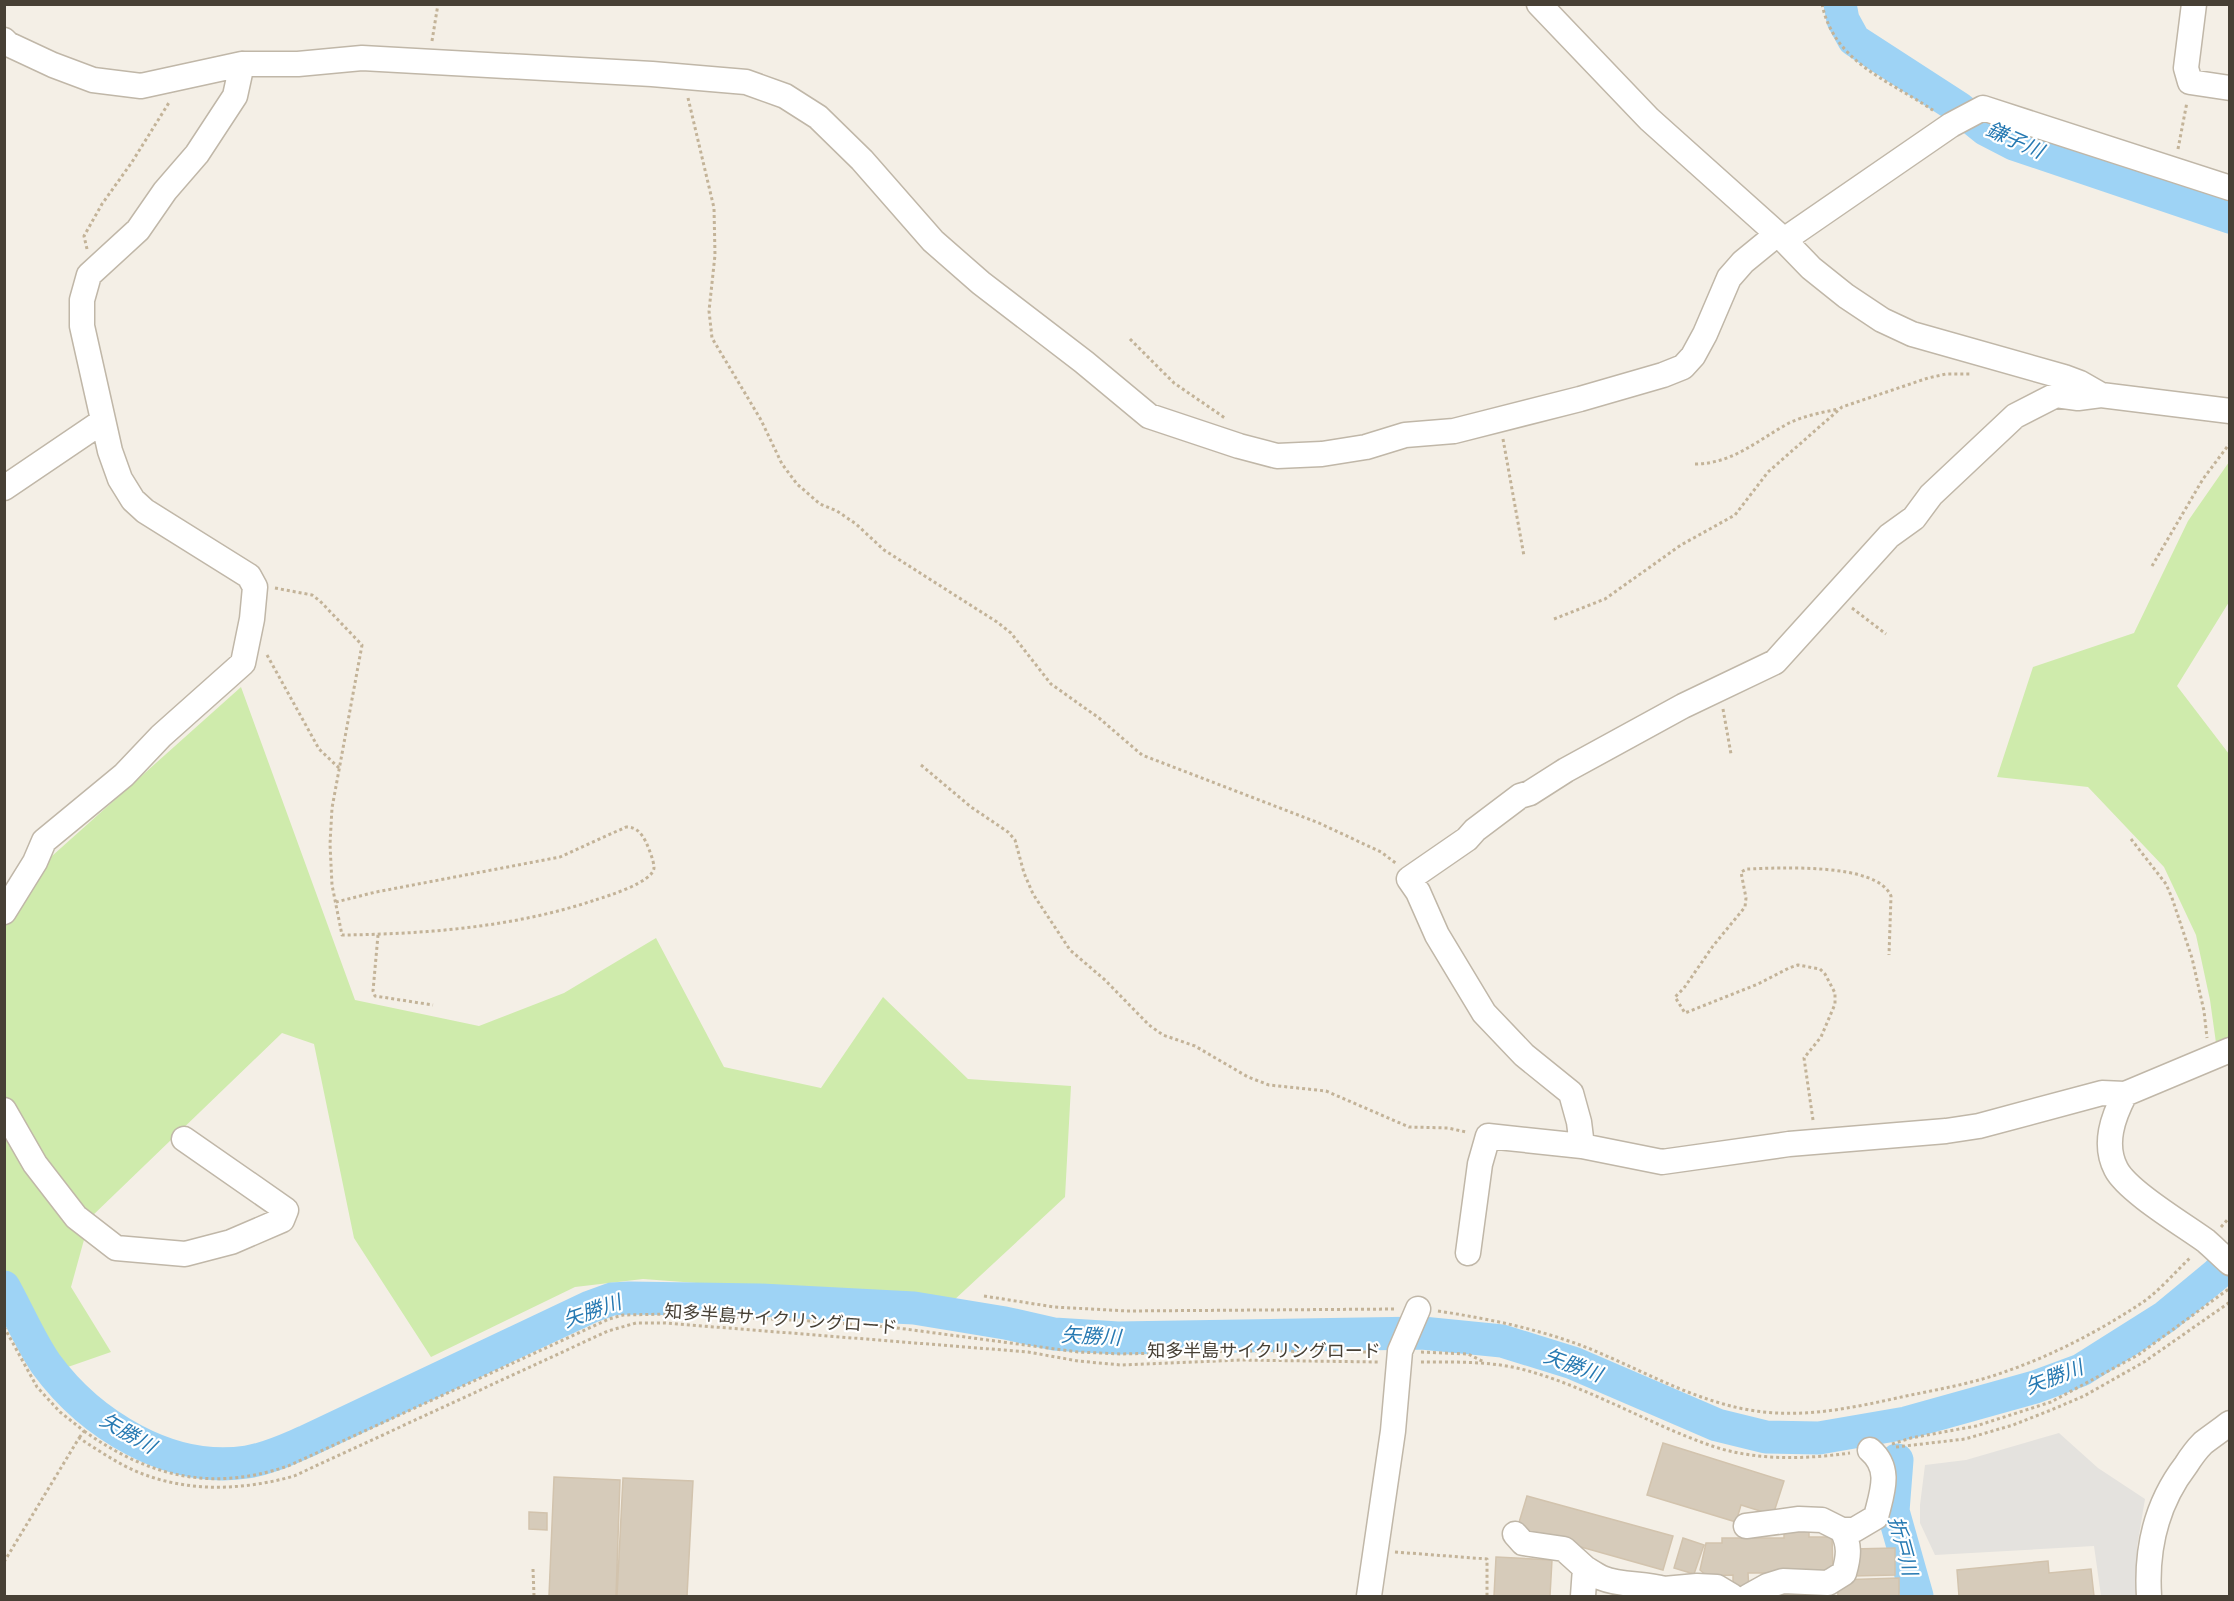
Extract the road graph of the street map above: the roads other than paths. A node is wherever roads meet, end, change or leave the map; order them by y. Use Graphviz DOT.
graph roads {
  1 [pos="1539,4"];
  2 [pos="2194,4"];
  3 [pos="4,40"];
  4 [pos="242,64"];
  5 [pos="2229,88"];
  6 [pos="2229,188"];
  7 [pos="1780,237"];
  8 [pos="2102,395"];
  9 [pos="2229,411"];
  10 [pos="103,421"];
  11 [pos="4,488"];
  12 [pos="4,912"];
  13 [pos="2220,1055"];
  14 [pos="2125,1094"];
  15 [pos="4,1110"];
  16 [pos="184,1139"];
  17 [pos="1582,1146"];
  18 [pos="2216,1251"];
  19 [pos="1468,1253"];
  20 [pos="1418,1308"];
  21 [pos="2229,1423"];
  22 [pos="1870,1450"];
  23 [pos="1746,1526"];
  24 [pos="1842,1530"];
  25 [pos="1515,1534"];
  26 [pos="1585,1568"];
  27 [pos="1664,1592"];
  28 [pos="1369,1596"];
  29 [pos="1583,1596"];
  30 [pos="1732,1596"];
  31 [pos="1749,1596"];
  32 [pos="2149,1596"];
  1 -- 7 [label="street"];
  2 -- 5 [label="street"];
  3 -- 4 [label="street"];
  4 -- 7 [label="street"];
  4 -- 10 [label="street"];
  6 -- 7 [label="street"];
  7 -- 8 [label="street"];
  8 -- 9 [label="street"];
  8 -- 17 [label="street"];
  10 -- 11 [label="street"];
  10 -- 12 [label="street"];
  13 -- 14 [label="street"];
  14 -- 17 [label="street"];
  14 -- 18 [label="street"];
  15 -- 16 [label="street"];
  17 -- 19 [label="street"];
  20 -- 28 [label="street"];
  21 -- 32 [label="street"];
  22 -- 24 [label="street"];
  23 -- 24 [label="street"];
  24 -- 31 [label="street"];
  25 -- 26 [label="street"];
  26 -- 27 [label="street"];
  26 -- 29 [label="street"];
  27 -- 30 [label="street"];
}
